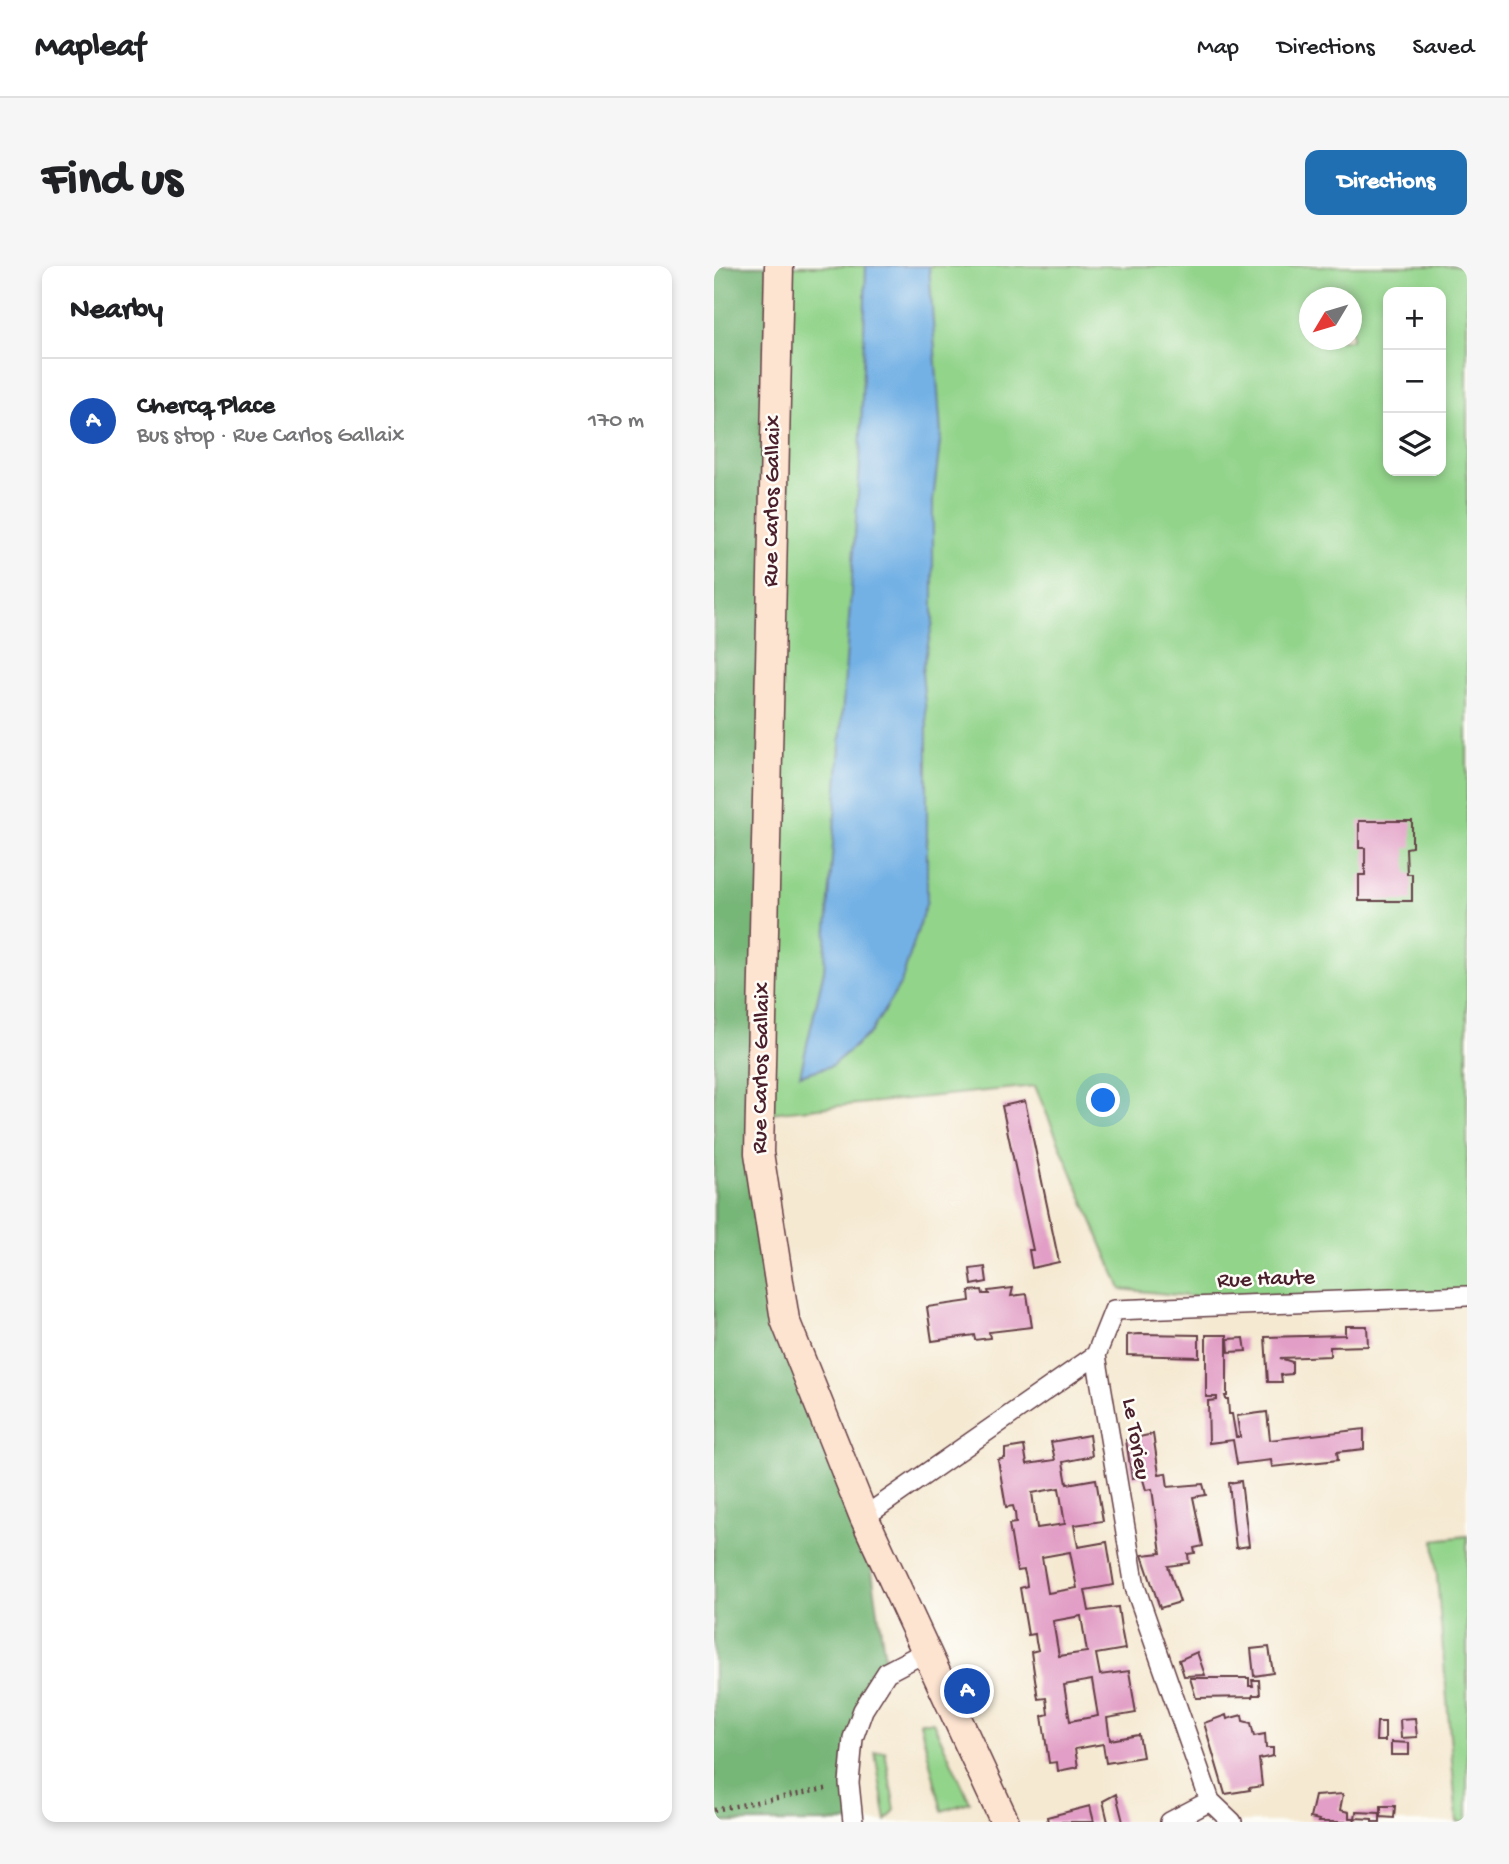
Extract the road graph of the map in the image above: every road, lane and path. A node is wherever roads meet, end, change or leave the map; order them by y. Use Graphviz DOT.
graph roads {
  1 [pos="779,266"];
  2 [pos="1467,1296"];
  3 [pos="1096,1354"];
  4 [pos="864,1517"];
  5 [pos="927,1651"];
  6 [pos="849,1783"];
  7 [pos="1210,1801"];
  8 [pos="714,1810"];
  9 [pos="853,1822"];
  10 [pos="1005,1822"];
  11 [pos="1170,1822"];
  12 [pos="1232,1822"];
  1 -- 4 [label="main road, Rue Carlos Gallaix"];
  2 -- 3 [label="street, Rue Haute"];
  3 -- 4 [label="street"];
  3 -- 7 [label="street, Le Torieu"];
  4 -- 5 [label="main road, Rue Carlos Gallaix"];
  5 -- 6 [label="street"];
  5 -- 10 [label="main road, Rue Carlos Gallaix"];
  6 -- 8 [label="path"];
  6 -- 9 [label="street"];
  7 -- 11 [label="street"];
  7 -- 12 [label="street"];
}
